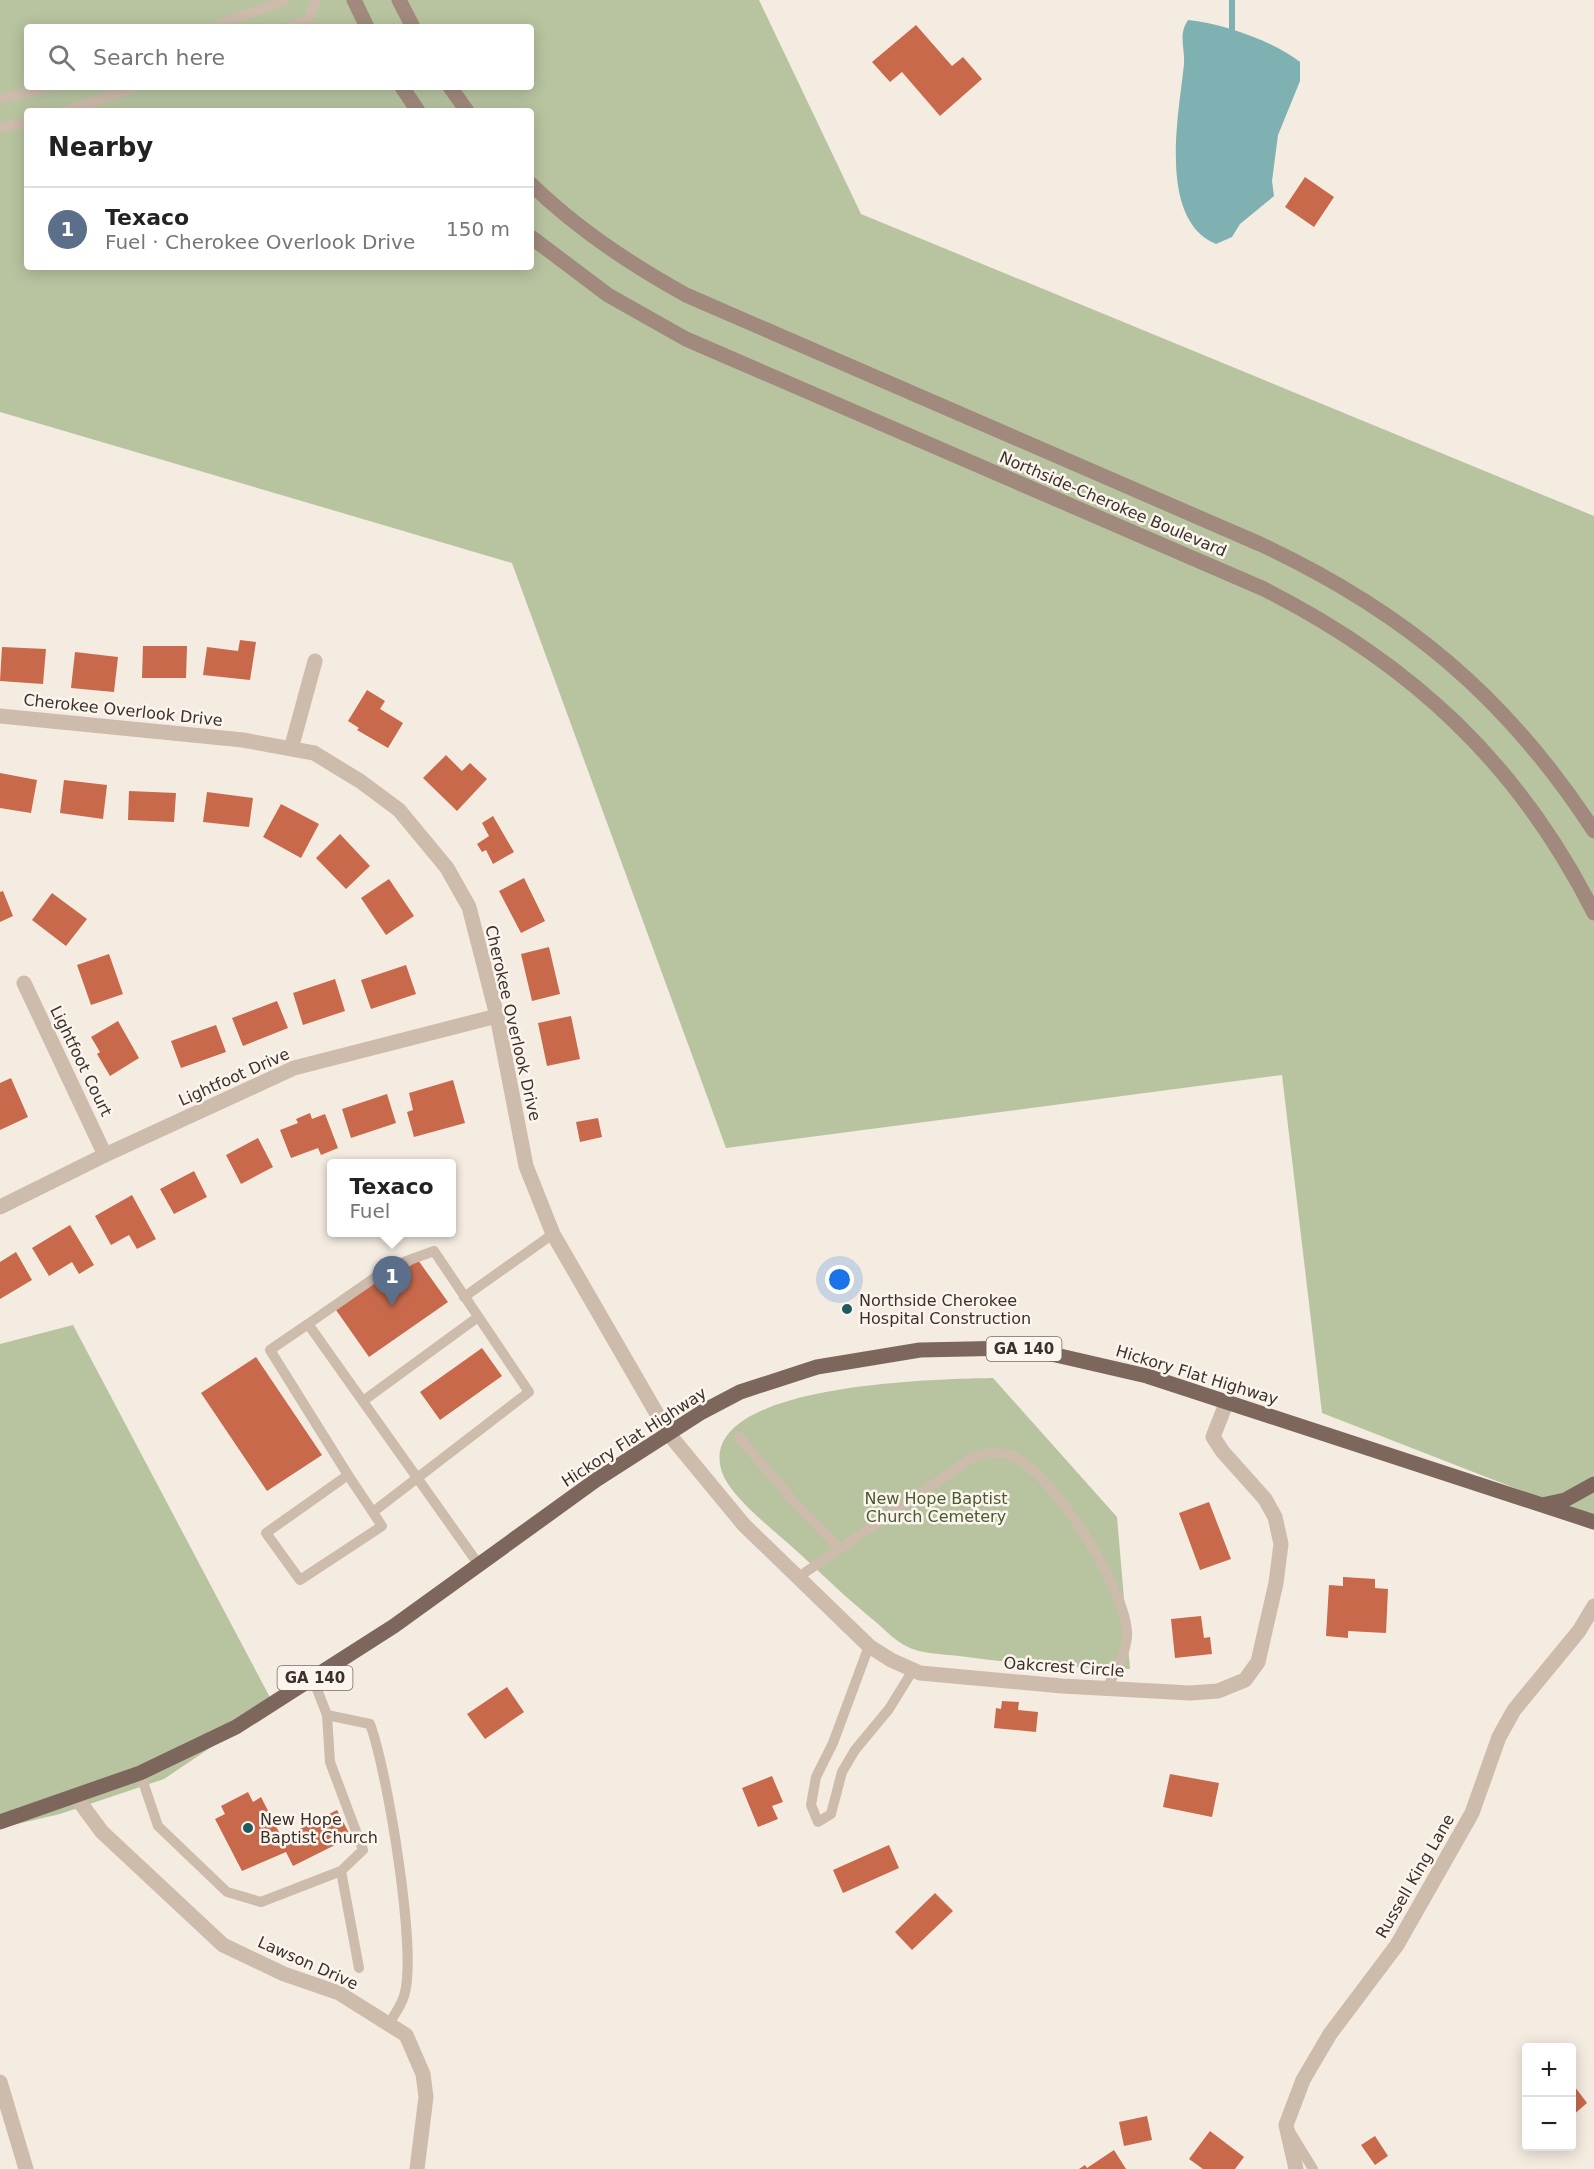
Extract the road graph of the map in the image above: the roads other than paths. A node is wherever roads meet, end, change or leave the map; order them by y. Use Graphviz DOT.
graph roads {
  1 [pos="285,0"];
  2 [pos="315,0"];
  3 [pos="354,0"];
  4 [pos="399,0"];
  5 [pos="222,24"];
  6 [pos="299,24"];
  7 [pos="366,24"];
  8 [pos="411,24"];
  9 [pos="38,90"];
  10 [pos="126,90"];
  11 [pos="404,90"];
  12 [pos="452,90"];
  13 [pos="0,99"];
  14 [pos="75,108"];
  15 [pos="415,108"];
  16 [pos="465,108"];
  17 [pos="24,123"];
  18 [pos="0,128"];
  19 [pos="534,187"];
  20 [pos="534,239"];
  21 [pos="315,661"];
  22 [pos="0,716"];
  23 [pos="291,749"];
  24 [pos="1594,831"];
  25 [pos="1594,913"];
  26 [pos="24,983"];
  27 [pos="497,1016"];
  28 [pos="105,1155"];
  29 [pos="0,1207"];
  30 [pos="553,1234"];
  31 [pos="464,1297"];
  32 [pos="478,1317"];
  33 [pos="308,1324"];
  34 [pos="363,1401"];
  35 [pos="1227,1401"];
  36 [pos="668,1433"];
  37 [pos="739,1437"];
  38 [pos="348,1475"];
  39 [pos="418,1479"];
  40 [pos="1594,1484"];
  41 [pos="1541,1505"];
  42 [pos="373,1512"];
  43 [pos="1594,1522"];
  44 [pos="839,1548"];
  45 [pos="479,1565"];
  46 [pos="797,1578"];
  47 [pos="1594,1606"];
  48 [pos="869,1646"];
  49 [pos="914,1670"];
  50 [pos="313,1679"];
  51 [pos="1107,1688"];
  52 [pos="327,1715"];
  53 [pos="140,1773"];
  54 [pos="76,1797"];
  55 [pos="0,1822"];
  56 [pos="341,1870"];
  57 [pos="359,1968"];
  58 [pos="389,2024"];
  59 [pos="0,2082"];
  60 [pos="1286,2125"];
  61 [pos="26,2169"];
  62 [pos="417,2169"];
  63 [pos="1296,2169"];
  64 [pos="1313,2169"];
  1 -- 5 [label="lane"];
  2 -- 6 [label="lane"];
  3 -- 7 [label="street"];
  4 -- 8 [label="street"];
  9 -- 13 [label="lane"];
  10 -- 14 [label="lane"];
  11 -- 15 [label="street"];
  12 -- 16 [label="street"];
  17 -- 18 [label="lane"];
  19 -- 24 [label="street, Northside-Cherokee Boulevard"];
  20 -- 25 [label="street, Northside-Cherokee Boulevard"];
  21 -- 23 [label="street"];
  22 -- 23 [label="street, Cherokee Overlook Drive"];
  23 -- 27 [label="street, Cherokee Overlook Drive"];
  26 -- 28 [label="street, Lightfoot Court"];
  27 -- 28 [label="street, Lightfoot Drive"];
  27 -- 30 [label="street, Cherokee Overlook Drive"];
  28 -- 29 [label="street, Lightfoot Drive"];
  30 -- 31 [label="lane"];
  30 -- 36 [label="street, Cherokee Overlook Drive"];
  31 -- 32 [label="lane"];
  31 -- 33 [label="lane"];
  32 -- 34 [label="lane"];
  32 -- 39 [label="lane"];
  33 -- 34 [label="lane"];
  33 -- 38 [label="lane"];
  34 -- 39 [label="lane"];
  35 -- 36 [label="main road, Hickory Flat Highway / GA 140"];
  35 -- 41 [label="main road, Hickory Flat Highway / GA 140"];
  35 -- 51 [label="street, Oakcrest Circle"];
  36 -- 45 [label="main road, Hickory Flat Highway / GA 140"];
  36 -- 46 [label="street, Oakcrest Circle"];
  37 -- 44 [label="lane"];
  38 -- 42 [label="lane"];
  38 -- 42 [label="lane"];
  39 -- 42 [label="lane"];
  39 -- 45 [label="lane"];
  40 -- 41 [label="main road"];
  41 -- 43 [label="main road, Hickory Flat Highway / GA 140"];
  44 -- 46 [label="lane"];
  44 -- 51 [label="lane"];
  45 -- 50 [label="main road, Hickory Flat Highway / GA 140"];
  46 -- 48 [label="street, Oakcrest Circle"];
  47 -- 60 [label="street, Russell King Lane"];
  48 -- 49 [label="street, Oakcrest Circle"];
  48 -- 49 [label="lane"];
  49 -- 51 [label="street, Oakcrest Circle"];
  50 -- 52 [label="lane"];
  50 -- 53 [label="main road, Hickory Flat Highway / GA 140"];
  52 -- 56 [label="lane"];
  52 -- 58 [label="lane"];
  53 -- 54 [label="main road, Hickory Flat Highway / GA 140"];
  53 -- 56 [label="lane"];
  54 -- 55 [label="main road, Hickory Flat Highway / GA 140"];
  54 -- 58 [label="street, Lawson Drive"];
  56 -- 57 [label="lane"];
  58 -- 62 [label="street, Lawson Drive"];
  59 -- 61 [label="street"];
  60 -- 63 [label="street"];
  60 -- 64 [label="lane"];
}
